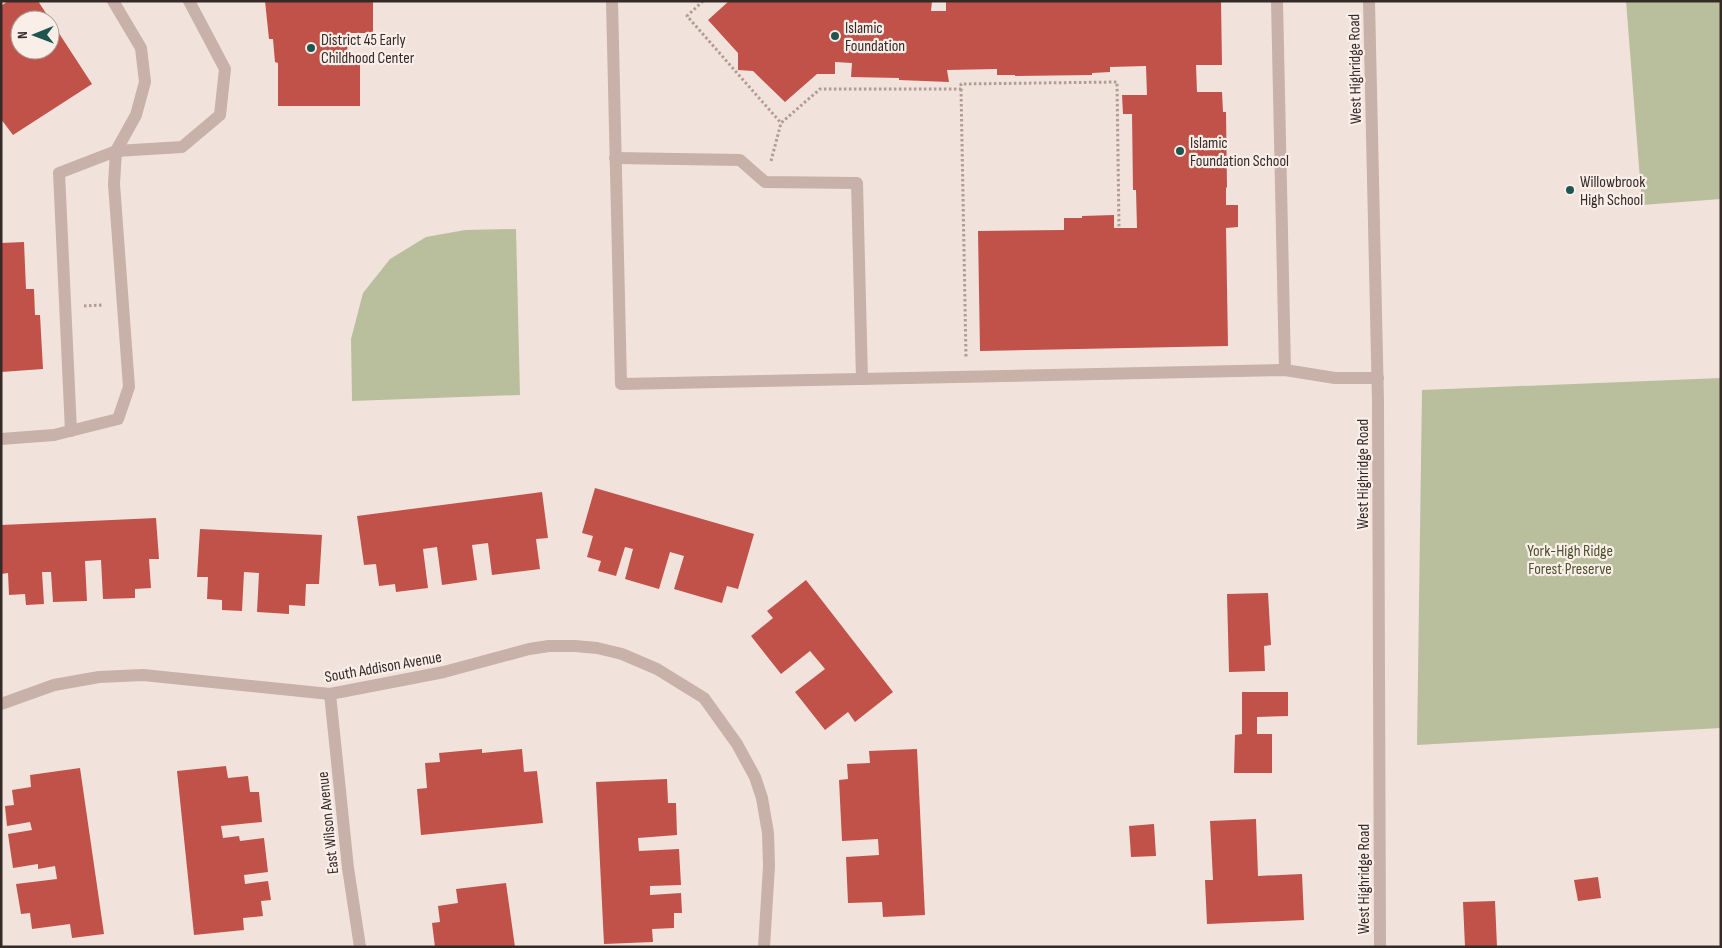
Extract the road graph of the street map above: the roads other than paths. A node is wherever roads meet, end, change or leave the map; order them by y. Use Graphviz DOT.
graph roads {
  1 [pos="113,1"];
  2 [pos="189,1"];
  3 [pos="612,1"];
  4 [pos="1277,1"];
  5 [pos="1369,1"];
  6 [pos="116,151"];
  7 [pos="615,158"];
  8 [pos="1285,370"];
  9 [pos="1378,378"];
  10 [pos="862,379"];
  11 [pos="71,431"];
  12 [pos="1,439"];
  13 [pos="330,694"];
  14 [pos="1,704"];
  15 [pos="360,947"];
  16 [pos="764,947"];
  17 [pos="1380,947"];
  1 -- 6 [label="street"];
  2 -- 6 [label="street"];
  3 -- 7 [label="street"];
  4 -- 8 [label="street"];
  5 -- 9 [label="street, West Highridge Road"];
  6 -- 11 [label="street"];
  6 -- 11 [label="street"];
  7 -- 10 [label="street"];
  7 -- 10 [label="street"];
  8 -- 9 [label="street"];
  8 -- 10 [label="street"];
  9 -- 17 [label="street, West Highridge Road"];
  11 -- 12 [label="street"];
  13 -- 14 [label="street, South Addison Avenue"];
  13 -- 15 [label="street, East Wilson Avenue"];
  13 -- 16 [label="street, South Addison Avenue"];
}
